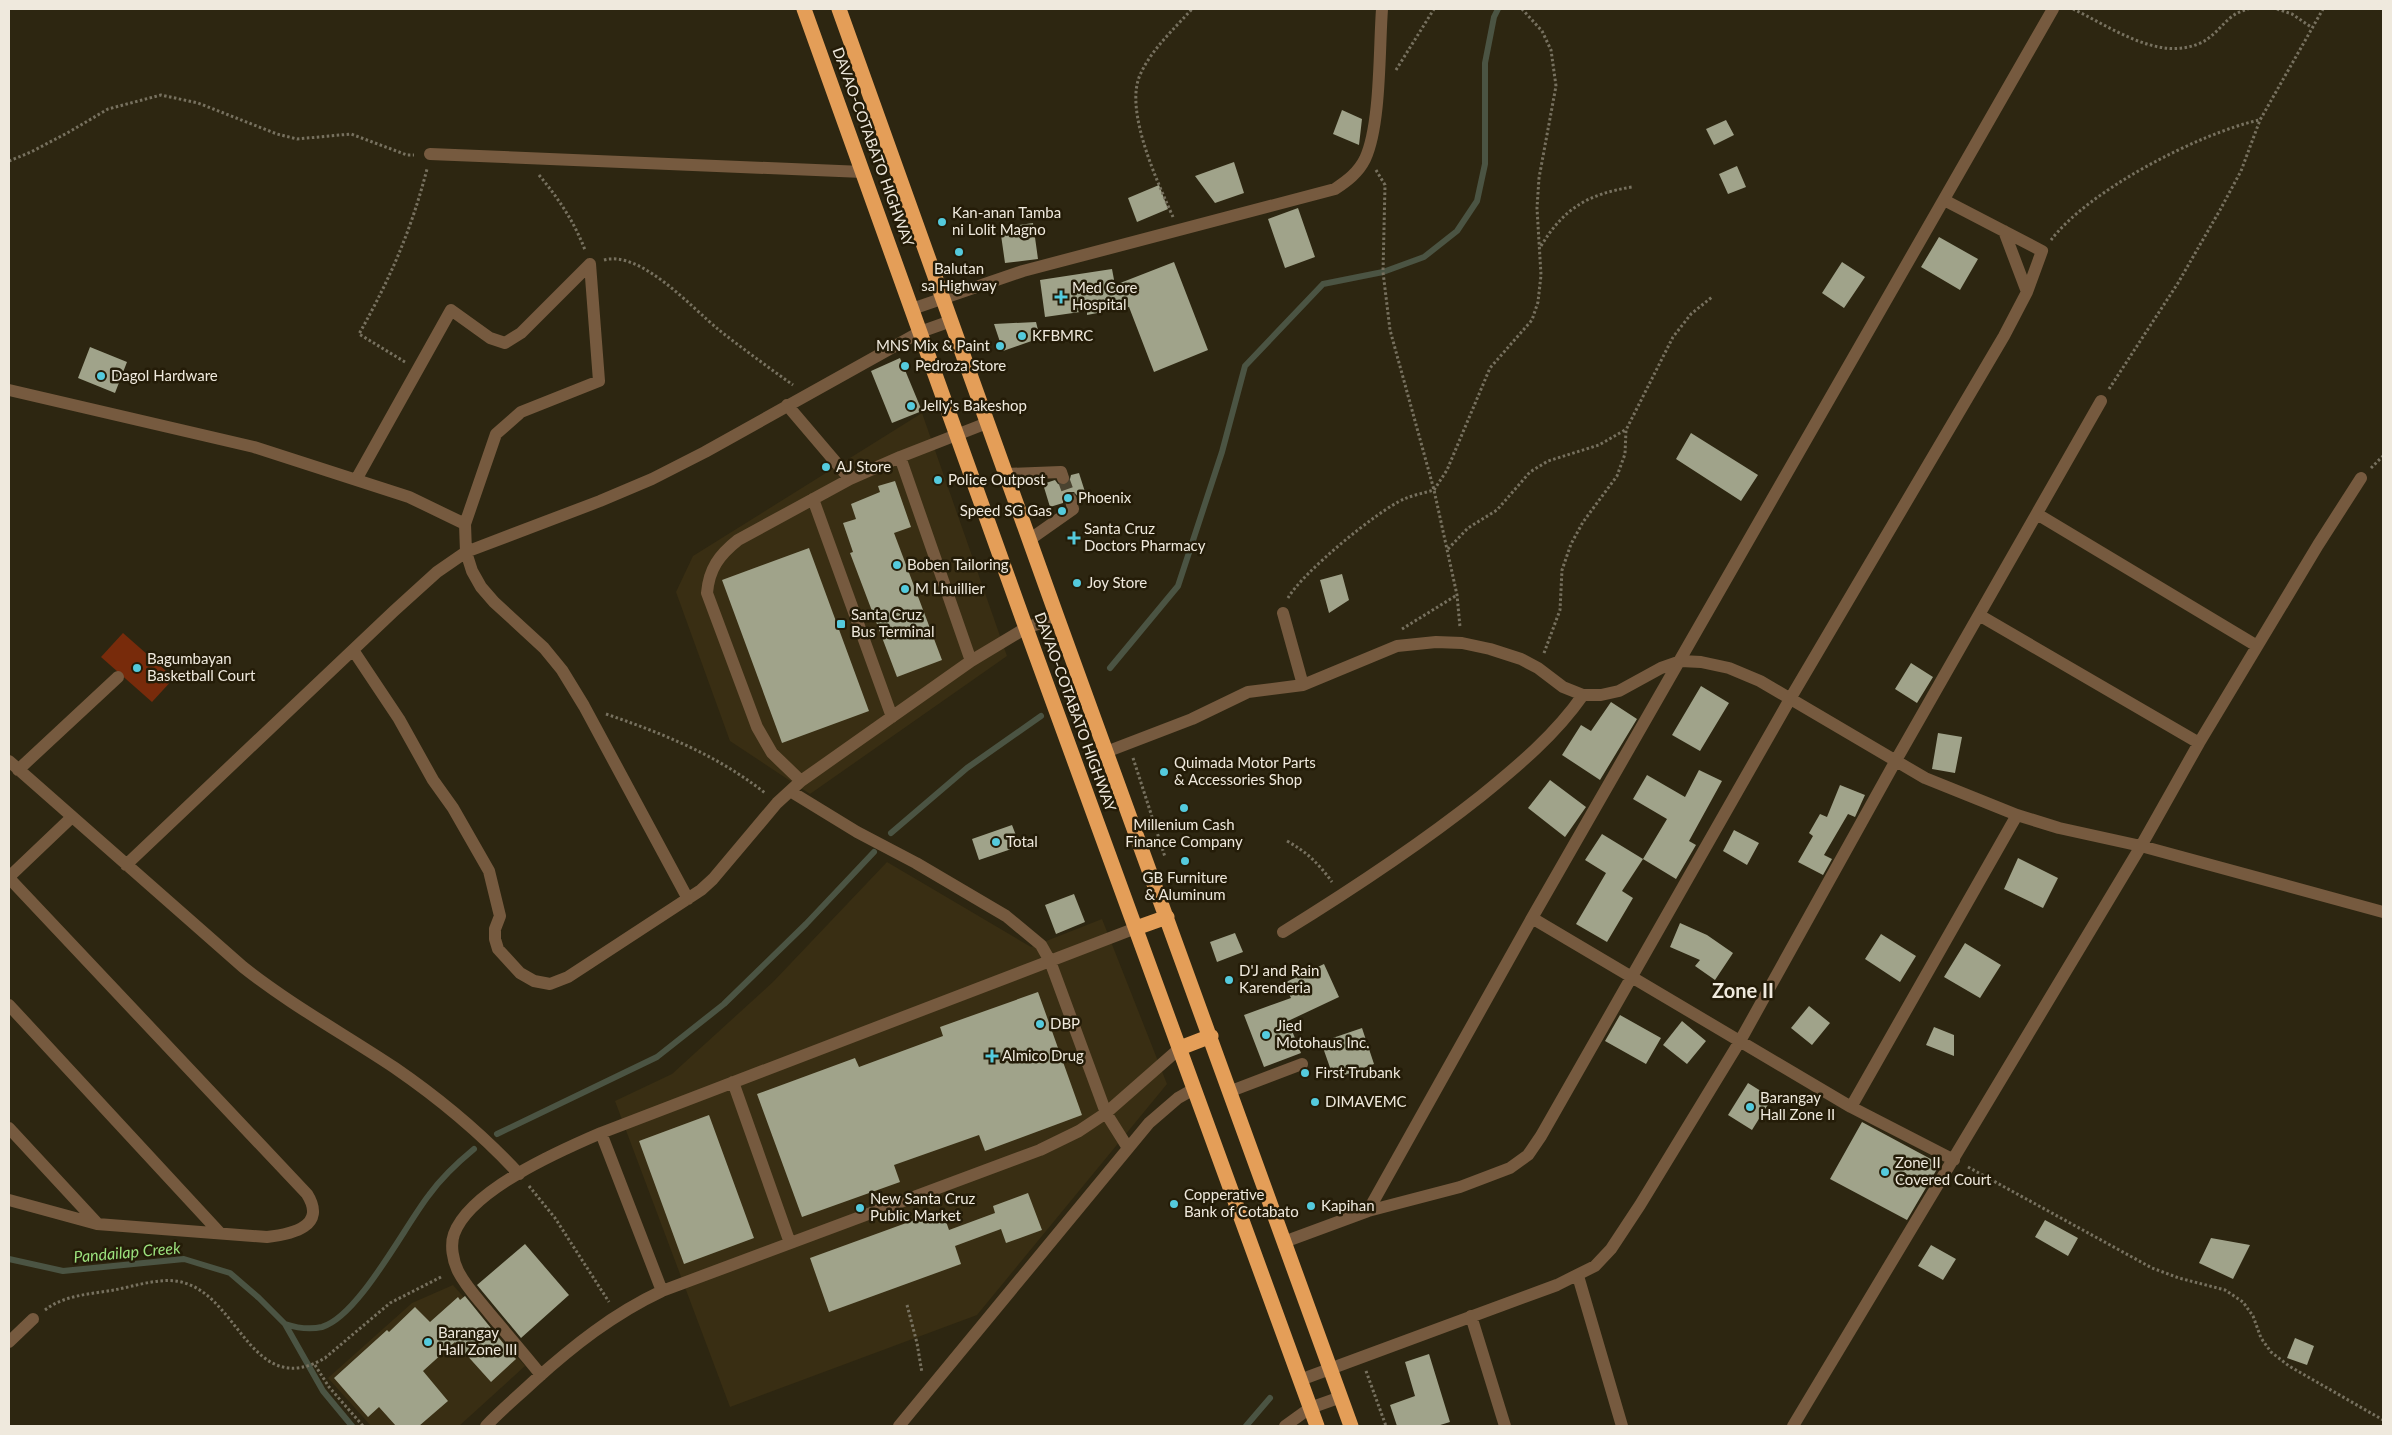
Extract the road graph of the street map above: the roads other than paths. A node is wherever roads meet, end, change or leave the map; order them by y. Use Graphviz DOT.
graph roads {
  1 [pos="804,9"];
  2 [pos="839,9"];
  3 [pos="1382,9"];
  4 [pos="2053,9"];
  5 [pos="430,154"];
  6 [pos="862,172"];
  7 [pos="1944,200"];
  8 [pos="2004,231"];
  9 [pos="2027,292"];
  10 [pos="943,298"];
  11 [pos="912,309"];
  12 [pos="951,321"];
  13 [pos="920,332"];
  14 [pos="9,390"];
  15 [pos="2101,401"];
  16 [pos="787,405"];
  17 [pos="987,423"];
  18 [pos="957,434"];
  19 [pos="900,456"];
  20 [pos="1006,474"];
  21 [pos="357,478"];
  22 [pos="1063,478"];
  23 [pos="2361,478"];
  24 [pos="850,480"];
  25 [pos="814,499"];
  26 [pos="1070,500"];
  27 [pos="2037,514"];
  28 [pos="465,524"];
  29 [pos="1029,540"];
  30 [pos="466,552"];
  31 [pos="1282,612"];
  32 [pos="1979,615"];
  33 [pos="1057,617"];
  34 [pos="1026,628"];
  35 [pos="2257,646"];
  36 [pos="353,650"];
  37 [pos="971,661"];
  38 [pos="1681,661"];
  39 [pos="118,677"];
  40 [pos="1302,685"];
  41 [pos="1584,695"];
  42 [pos="1790,699"];
  43 [pos="892,717"];
  44 [pos="2199,743"];
  45 [pos="1106,752"];
  46 [pos="1894,762"];
  47 [pos="14,766"];
  48 [pos="801,782"];
  49 [pos="790,791"];
  50 [pos="2017,815"];
  51 [pos="72,817"];
  52 [pos="2141,846"];
  53 [pos="126,865"];
  54 [pos="9,878"];
  55 [pos="688,899"];
  56 [pos="2383,912"];
  57 [pos="1167,917"];
  58 [pos="1532,918"];
  59 [pos="1136,928"];
  60 [pos="1283,932"];
  61 [pos="1050,961"];
  62 [pos="1632,977"];
  63 [pos="9,1005"];
  64 [pos="1210,1036"];
  65 [pos="1740,1041"];
  66 [pos="1180,1048"];
  67 [pos="1302,1064"];
  68 [pos="733,1082"];
  69 [pos="1194,1089"];
  70 [pos="1231,1091"];
  71 [pos="1850,1107"];
  72 [pos="1106,1113"];
  73 [pos="9,1128"];
  74 [pos="601,1133"];
  75 [pos="1128,1148"];
  76 [pos="1954,1160"];
  77 [pos="519,1174"];
  78 [pos="9,1200"];
  79 [pos="1368,1211"];
  80 [pos="97,1224"];
  81 [pos="220,1233"];
  82 [pos="1284,1242"];
  83 [pos="790,1243"];
  84 [pos="1578,1276"];
  85 [pos="662,1291"];
  86 [pos="1471,1316"];
  87 [pos="32,1319"];
  88 [pos="9,1342"];
  89 [pos="1331,1368"];
  90 [pos="541,1375"];
  91 [pos="1300,1380"];
  92 [pos="1341,1397"];
  93 [pos="1310,1408"];
  94 [pos="486,1426"];
  95 [pos="899,1426"];
  96 [pos="1286,1426"];
  97 [pos="1317,1426"];
  98 [pos="1351,1426"];
  99 [pos="1505,1426"];
  100 [pos="1622,1426"];
  101 [pos="1793,1426"];
  1 -- 6 [label="highway, DAVAO-COTABATO HIGHWAY"];
  2 -- 10 [label="highway, DAVAO-COTABATO HIGHWAY"];
  3 -- 10 [label="street"];
  4 -- 7 [label="street"];
  5 -- 6 [label="street"];
  6 -- 11 [label="highway, DAVAO-COTABATO HIGHWAY"];
  7 -- 8 [label="street"];
  7 -- 38 [label="street"];
  8 -- 9 [label="street"];
  8 -- 9 [label="street"];
  9 -- 42 [label="street"];
  10 -- 11 [label="street"];
  10 -- 12 [label="highway, DAVAO-COTABATO HIGHWAY"];
  11 -- 13 [label="highway, DAVAO-COTABATO HIGHWAY"];
  12 -- 13 [label="street"];
  12 -- 17 [label="highway, DAVAO-COTABATO HIGHWAY"];
  13 -- 16 [label="street"];
  13 -- 18 [label="highway, DAVAO-COTABATO HIGHWAY"];
  14 -- 21 [label="street"];
  15 -- 27 [label="street"];
  16 -- 24 [label="street"];
  16 -- 30 [label="street"];
  17 -- 18 [label="street"];
  17 -- 20 [label="highway, DAVAO-COTABATO HIGHWAY"];
  18 -- 19 [label="street"];
  18 -- 34 [label="highway, DAVAO-COTABATO HIGHWAY"];
  19 -- 24 [label="street"];
  19 -- 37 [label="street"];
  20 -- 22 [label="street"];
  20 -- 29 [label="highway, DAVAO-COTABATO HIGHWAY"];
  21 -- 28 [label="street"];
  21 -- 28 [label="street"];
  23 -- 35 [label="street"];
  24 -- 25 [label="street"];
  25 -- 43 [label="street"];
  25 -- 48 [label="street"];
  26 -- 29 [label="street"];
  27 -- 32 [label="street"];
  27 -- 35 [label="street"];
  28 -- 30 [label="street"];
  29 -- 33 [label="highway, DAVAO-COTABATO HIGHWAY"];
  30 -- 36 [label="street"];
  30 -- 55 [label="street"];
  31 -- 40 [label="street"];
  32 -- 44 [label="street"];
  32 -- 46 [label="street"];
  33 -- 34 [label="street"];
  33 -- 45 [label="highway, DAVAO-COTABATO HIGHWAY"];
  34 -- 37 [label="street"];
  34 -- 59 [label="highway, DAVAO-COTABATO HIGHWAY"];
  35 -- 44 [label="street"];
  36 -- 53 [label="street"];
  36 -- 55 [label="street"];
  37 -- 43 [label="street"];
  38 -- 41 [label="street"];
  38 -- 42 [label="street"];
  38 -- 58 [label="street"];
  39 -- 47 [label="street"];
  40 -- 41 [label="street"];
  40 -- 45 [label="street"];
  41 -- 60 [label="street"];
  42 -- 46 [label="street"];
  42 -- 62 [label="street"];
  43 -- 48 [label="street"];
  44 -- 52 [label="street"];
  45 -- 57 [label="highway, DAVAO-COTABATO HIGHWAY"];
  46 -- 50 [label="street"];
  46 -- 65 [label="street"];
  47 -- 51 [label="street"];
  48 -- 49 [label="street"];
  49 -- 55 [label="street"];
  49 -- 61 [label="street"];
  50 -- 52 [label="street"];
  50 -- 71 [label="street"];
  51 -- 53 [label="street"];
  51 -- 54 [label="street"];
  52 -- 56 [label="street"];
  52 -- 76 [label="street"];
  53 -- 77 [label="street"];
  54 -- 81 [label="street"];
  57 -- 59 [label="highway"];
  57 -- 64 [label="highway, DAVAO-COTABATO HIGHWAY"];
  58 -- 62 [label="street"];
  58 -- 79 [label="street"];
  59 -- 61 [label="street"];
  59 -- 66 [label="highway, DAVAO-COTABATO HIGHWAY"];
  61 -- 68 [label="street"];
  61 -- 72 [label="street"];
  62 -- 65 [label="street"];
  62 -- 79 [label="street"];
  63 -- 81 [label="street"];
  64 -- 66 [label="highway"];
  64 -- 70 [label="highway, DAVAO-COTABATO HIGHWAY"];
  65 -- 71 [label="street"];
  65 -- 84 [label="street"];
  66 -- 69 [label="highway, DAVAO-COTABATO HIGHWAY"];
  66 -- 72 [label="street"];
  67 -- 70 [label="street"];
  68 -- 74 [label="street"];
  68 -- 83 [label="street"];
  69 -- 75 [label="street"];
  69 -- 91 [label="highway, DAVAO-COTABATO HIGHWAY"];
  70 -- 82 [label="highway, DAVAO-COTABATO HIGHWAY"];
  71 -- 76 [label="street"];
  72 -- 75 [label="street"];
  72 -- 83 [label="street"];
  73 -- 80 [label="street"];
  74 -- 77 [label="street"];
  74 -- 85 [label="street"];
  75 -- 95 [label="street"];
  76 -- 101 [label="street"];
  77 -- 90 [label="street"];
  78 -- 80 [label="street"];
  79 -- 82 [label="street"];
  80 -- 81 [label="street"];
  82 -- 89 [label="highway, DAVAO-COTABATO HIGHWAY"];
  83 -- 85 [label="street"];
  84 -- 86 [label="street"];
  84 -- 100 [label="street"];
  85 -- 90 [label="street"];
  86 -- 89 [label="street"];
  86 -- 99 [label="street"];
  87 -- 88 [label="street"];
  89 -- 91 [label="street"];
  89 -- 92 [label="highway, DAVAO-COTABATO HIGHWAY"];
  90 -- 94 [label="street"];
  91 -- 93 [label="highway, DAVAO-COTABATO HIGHWAY"];
  92 -- 93 [label="street"];
  92 -- 98 [label="highway, DAVAO-COTABATO HIGHWAY"];
  93 -- 96 [label="street"];
  93 -- 97 [label="highway, DAVAO-COTABATO HIGHWAY"];
}
